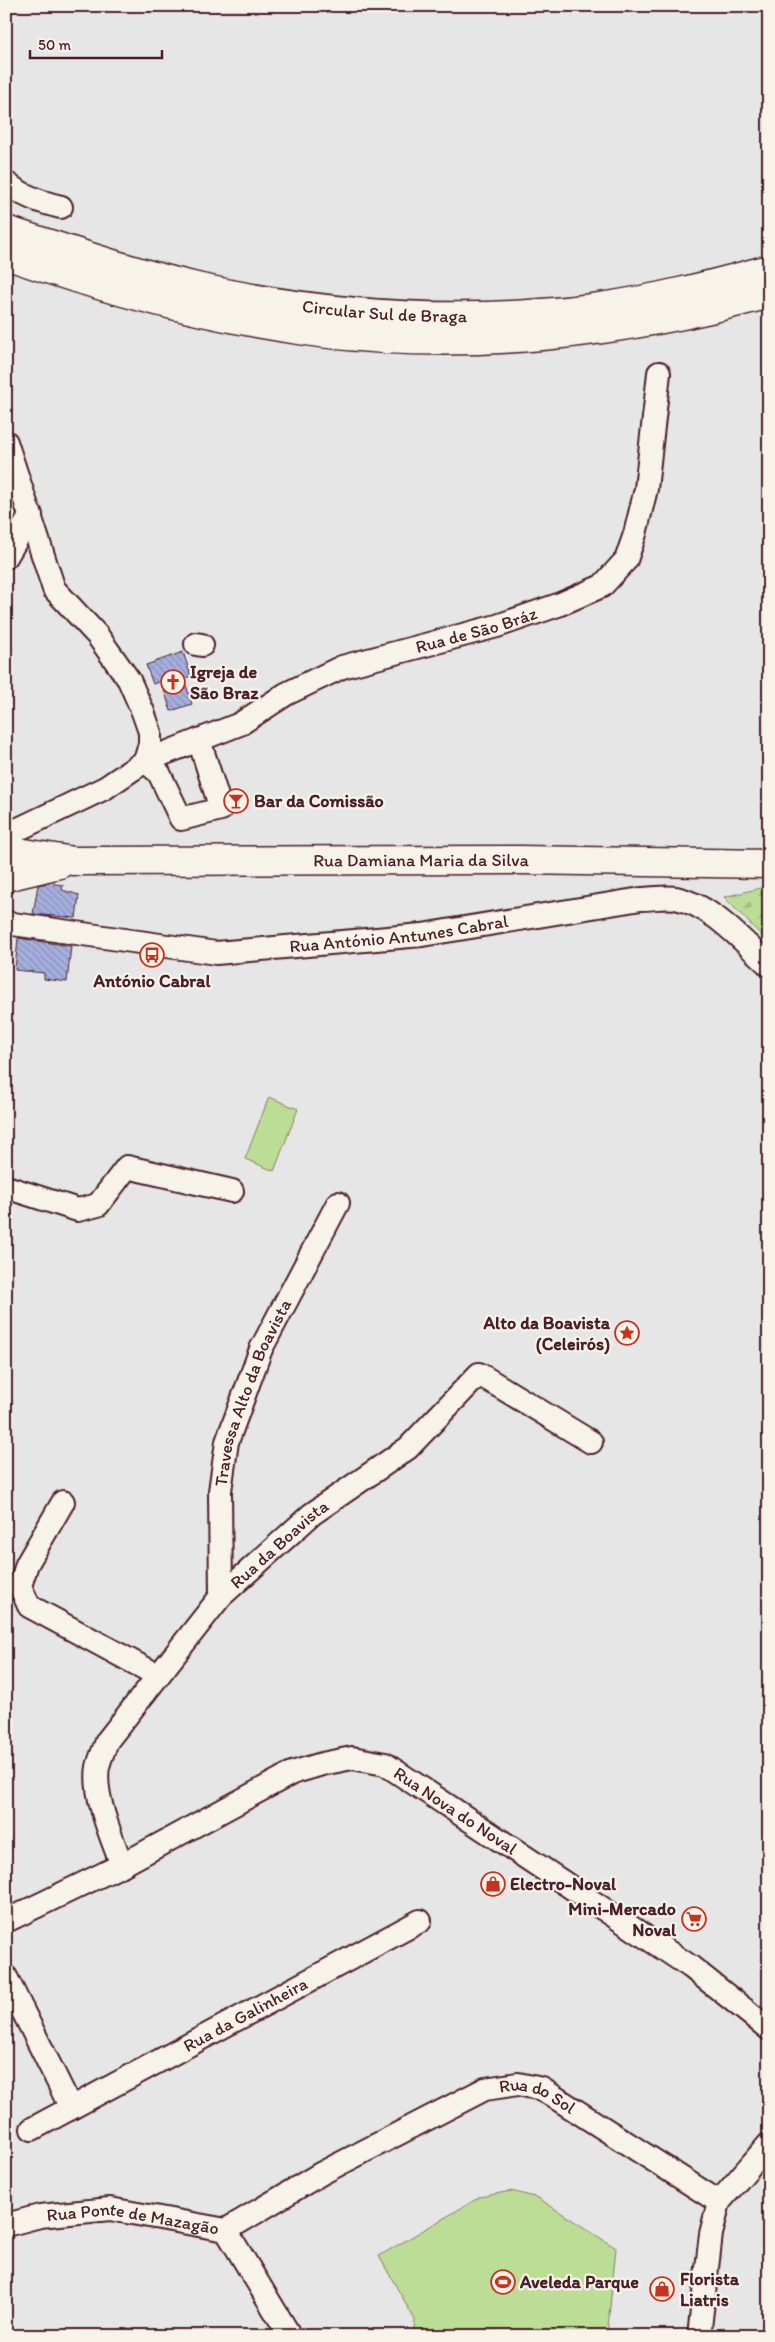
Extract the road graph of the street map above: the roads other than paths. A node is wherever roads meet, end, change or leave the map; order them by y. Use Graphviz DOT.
graph roads {
  1 [pos="6,183"];
  2 [pos="61,206"];
  3 [pos="6,230"];
  4 [pos="6,255"];
  5 [pos="769,269"];
  6 [pos="769,294"];
  7 [pos="659,373"];
  8 [pos="6,442"];
  9 [pos="31,515"];
  10 [pos="6,557"];
  11 [pos="199,740"];
  12 [pos="145,761"];
  13 [pos="53,814"];
  14 [pos="6,835"];
  15 [pos="19,852"];
  16 [pos="73,861"];
  17 [pos="769,864"];
  18 [pos="6,875"];
  19 [pos="6,923"];
  20 [pos="769,965"];
  21 [pos="6,1187"];
  22 [pos="232,1191"];
  23 [pos="338,1203"];
  24 [pos="591,1442"];
  25 [pos="63,1502"];
  26 [pos="221,1596"];
  27 [pos="157,1675"];
  28 [pos="122,1865"];
  29 [pos="6,1921"];
  30 [pos="420,1921"];
  31 [pos="6,1977"];
  32 [pos="769,2029"];
  33 [pos="71,2108"];
  34 [pos="32,2129"];
  35 [pos="767,2149"];
  36 [pos="719,2202"];
  37 [pos="6,2225"];
  38 [pos="226,2230"];
  39 [pos="290,2336"];
  40 [pos="699,2336"];
  1 -- 2 [label="street"];
  3 -- 5 [label="main road, Circular Sul de Braga"];
  4 -- 6 [label="main road, Circular Sul de Braga"];
  7 -- 11 [label="street, Rua de São Bráz"];
  8 -- 9 [label="street"];
  9 -- 10 [label="street"];
  9 -- 12 [label="street"];
  11 -- 12 [label="street, Rua de São Bráz"];
  11 -- 12 [label="street"];
  12 -- 13 [label="street, Rua de São Bráz"];
  13 -- 14 [label="street, Rua de São Bráz"];
  13 -- 15 [label="street"];
  15 -- 16 [label="main road, Rua Damiana Maria da Silva"];
  15 -- 18 [label="street"];
  16 -- 17 [label="main road, Rua Damiana Maria da Silva"];
  16 -- 18 [label="main road, Rua Damiana Maria da Silva"];
  19 -- 20 [label="street, Rua António Antunes Cabral"];
  21 -- 22 [label="street"];
  23 -- 26 [label="street, Travessa Alto da Boavista"];
  24 -- 26 [label="street, Rua da Boavista"];
  25 -- 27 [label="street"];
  26 -- 27 [label="street, Rua da Boavista"];
  27 -- 28 [label="street, Rua da Boavista"];
  28 -- 29 [label="street, Rua Nova do Noval"];
  28 -- 32 [label="street, Rua Nova do Noval"];
  30 -- 33 [label="street, Rua da Galinheira"];
  31 -- 33 [label="street"];
  33 -- 34 [label="street, Rua da Galinheira"];
  35 -- 36 [label="street"];
  36 -- 38 [label="street, Rua do Sol"];
  36 -- 40 [label="street"];
  37 -- 38 [label="street, Rua Ponte de Mazagão"];
  38 -- 39 [label="street, Rua Ponte de Mazagão"];
}
